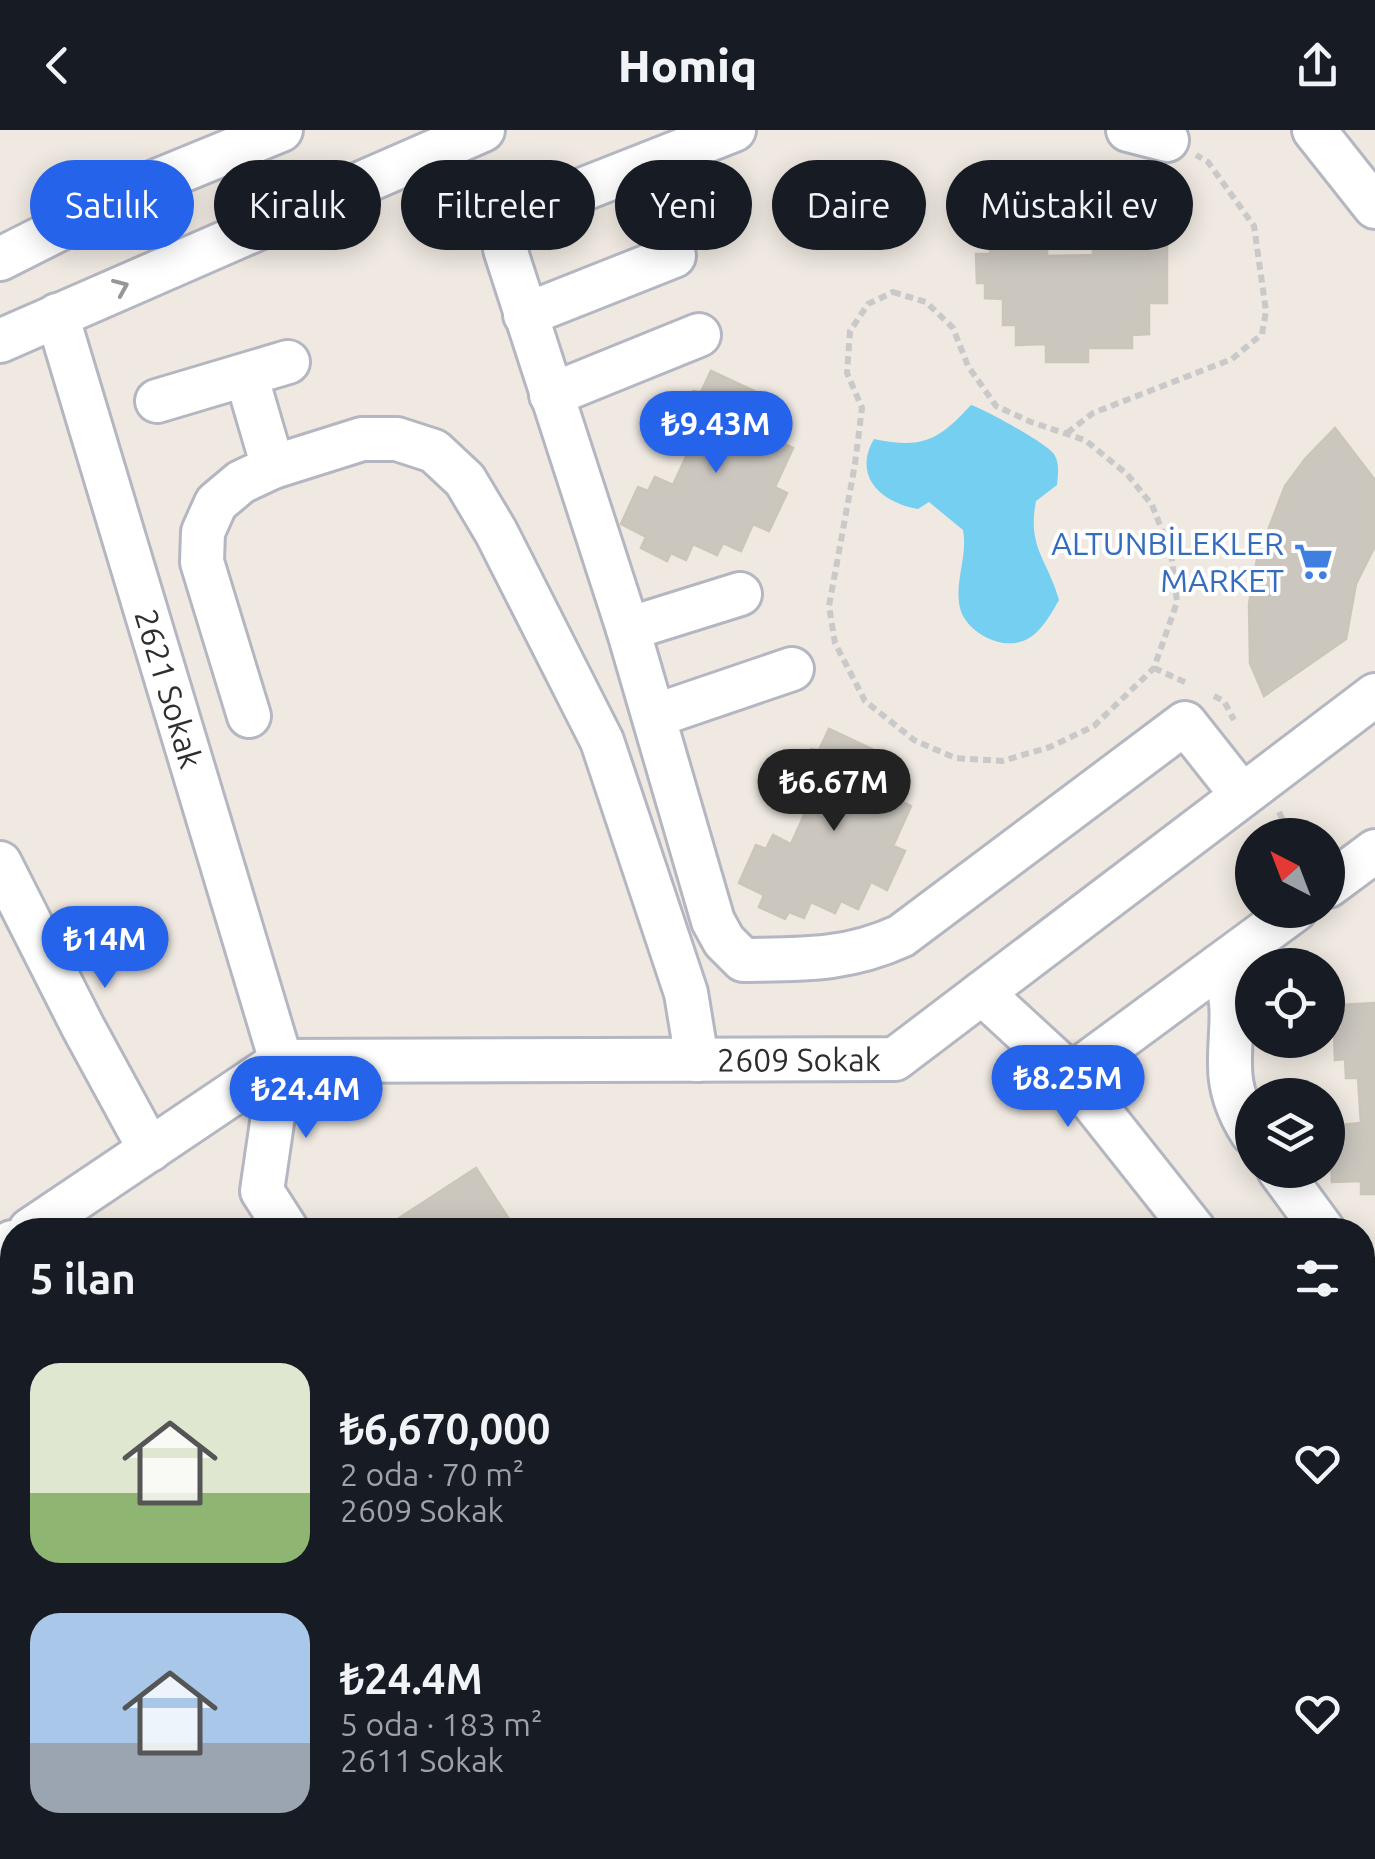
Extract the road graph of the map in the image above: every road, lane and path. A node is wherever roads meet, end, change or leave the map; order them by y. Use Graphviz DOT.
graph roads {
  1 [pos="281,130"];
  2 [pos="483,130"];
  3 [pos="734,130"];
  4 [pos="1314,130"];
  5 [pos="1148,135"];
  6 [pos="1375,207"];
  7 [pos="674,256"];
  8 [pos="0,259"];
  9 [pos="57,315"];
  10 [pos="525,315"];
  11 [pos="699,335"];
  12 [pos="0,341"];
  13 [pos="288,362"];
  14 [pos="246,374"];
  15 [pos="551,395"];
  16 [pos="157,401"];
  17 [pos="1066,434"];
  18 [pos="273,468"];
  19 [pos="740,594"];
  20 [pos="628,629"];
  21 [pos="792,669"];
  22 [pos="1375,694"];
  23 [pos="249,716"];
  24 [pos="654,716"];
  25 [pos="1242,795"];
  26 [pos="1375,851"];
  27 [pos="0,863"];
  28 [pos="1345,873"];
  29 [pos="1271,928"];
  30 [pos="1219,966"];
  31 [pos="982,993"];
  32 [pos="697,1060"];
  33 [pos="281,1062"];
  34 [pos="1071,1075"];
  35 [pos="1235,1097"];
  36 [pos="150,1150"];
  37 [pos="1293,1188"];
  38 [pos="48,1218"];
  39 [pos="279,1218"];
  40 [pos="1184,1218"];
  41 [pos="1315,1218"];
  1 -- 8 [label="street"];
  9 -- 2 [label="street, one-way"];
  3 -- 10 [label="street"];
  4 -- 6 [label="street"];
  5 -- 17 [label="path"];
  7 -- 10 [label="street"];
  9 -- 12 [label="street"];
  9 -- 33 [label="street, 2621 Sokak"];
  10 -- 15 [label="street"];
  11 -- 15 [label="street"];
  13 -- 14 [label="street"];
  14 -- 16 [label="street"];
  14 -- 18 [label="street"];
  15 -- 20 [label="street"];
  17 -- 17 [label="path"];
  18 -- 23 [label="street"];
  18 -- 32 [label="street"];
  19 -- 20 [label="street"];
  20 -- 24 [label="street"];
  21 -- 24 [label="street"];
  22 -- 25 [label="street, 2609 Sokak"];
  24 -- 25 [label="street"];
  25 -- 31 [label="street, 2609 Sokak"];
  26 -- 28 [label="street"];
  27 -- 36 [label="street"];
  29 -- 30 [label="street"];
  30 -- 34 [label="street"];
  30 -- 35 [label="street"];
  31 -- 32 [label="street, 2609 Sokak"];
  31 -- 34 [label="street"];
  32 -- 33 [label="street, 2609 Sokak"];
  33 -- 36 [label="street"];
  33 -- 39 [label="street"];
  34 -- 40 [label="street"];
  36 -- 38 [label="street"];
  37 -- 41 [label="street"];
}
